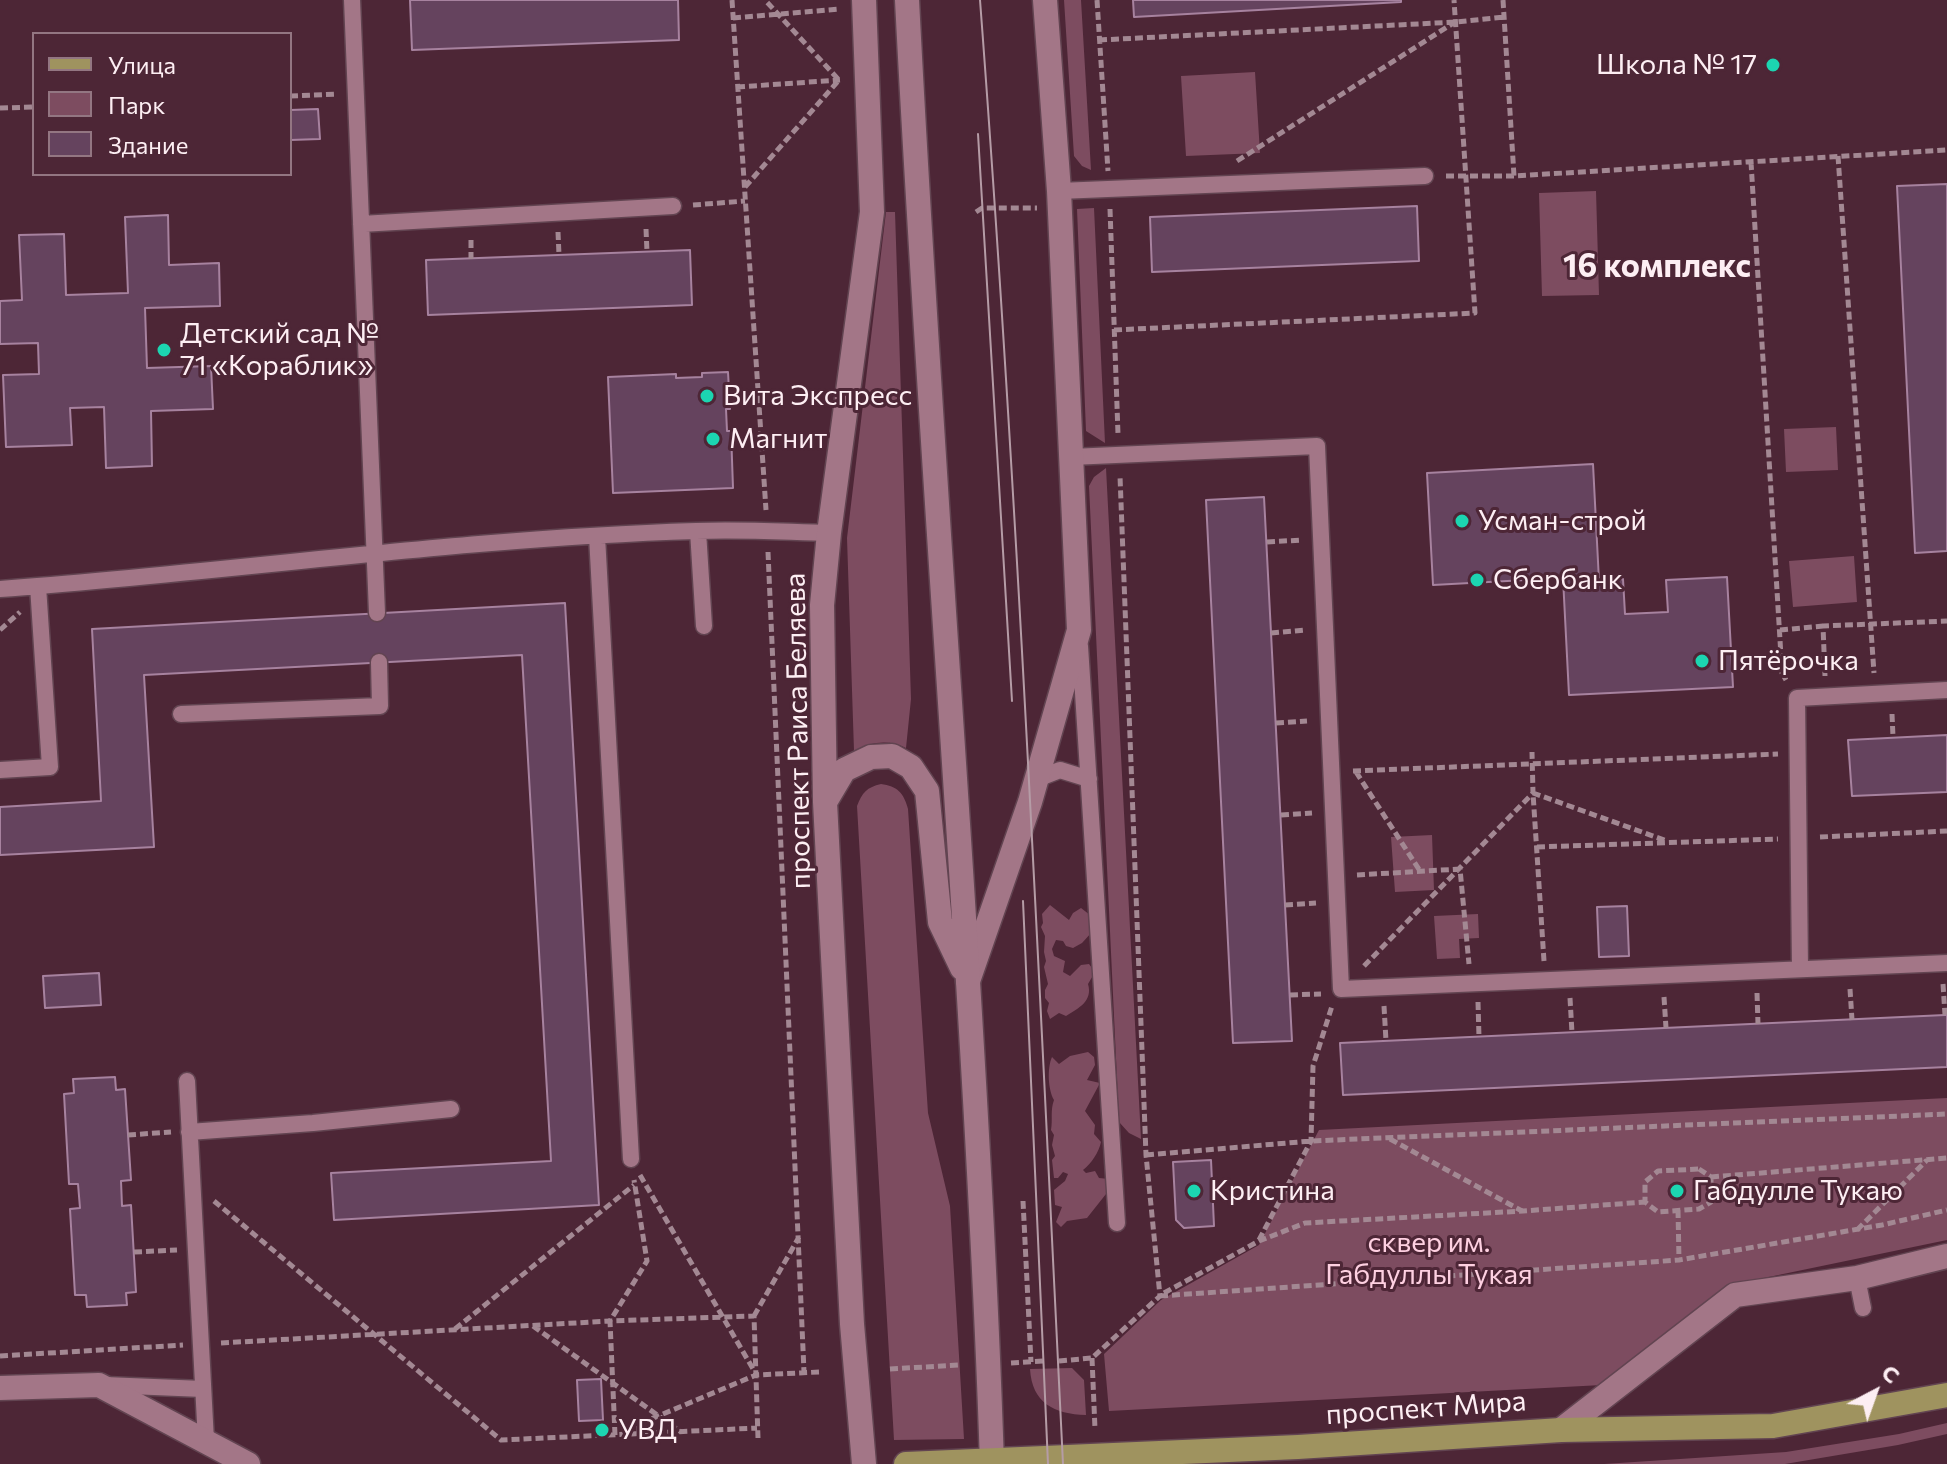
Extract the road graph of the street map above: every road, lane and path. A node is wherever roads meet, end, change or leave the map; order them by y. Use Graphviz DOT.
graph roads {
  1 [pos="352,0"];
  2 [pos="732,0"];
  3 [pos="765,0"];
  4 [pos="907,0"];
  5 [pos="1045,0"];
  6 [pos="1097,0"];
  7 [pos="1454,0"];
  8 [pos="1503,0"];
  9 [pos="864,4"];
  10 [pos="778,14"];
  11 [pos="1504,17"];
  12 [pos="733,18"];
  13 [pos="1456,22"];
  14 [pos="1099,40"];
  15 [pos="355,94"];
  16 [pos="292,96"];
  17 [pos="32,107"];
  18 [pos="0,108"];
  19 [pos="1947,150"];
  20 [pos="1838,156"];
  21 [pos="1751,162"];
  22 [pos="1425,176"];
  23 [pos="1514,176"];
  24 [pos="1466,177"];
  25 [pos="1199,185"];
  26 [pos="744,188"];
  27 [pos="1109,189"];
  28 [pos="1059,191"];
  29 [pos="745,201"];
  30 [pos="673,206"];
  31 [pos="361,224"];
  32 [pos="1114,330"];
  33 [pos="1119,455"];
  34 [pos="1071,457"];
  35 [pos="698,531"];
  36 [pos="768,532"];
  37 [pos="829,533"];
  38 [pos="597,536"];
  39 [pos="1321,539"];
  40 [pos="1267,542"];
  41 [pos="375,553"];
  42 [pos="38,586"];
  43 [pos="0,589"];
  44 [pos="377,613"];
  45 [pos="1947,621"];
  46 [pos="1871,624"];
  47 [pos="704,626"];
  48 [pos="1823,626"];
  49 [pos="1325,629"];
  50 [pos="1079,630"];
  51 [pos="1780,630"];
  52 [pos="1271,633"];
  53 [pos="379,662"];
  54 [pos="1947,690"];
  55 [pos="1876,694"];
  56 [pos="1826,697"];
  57 [pos="1797,698"];
  58 [pos="181,714"];
  59 [pos="1329,720"];
  60 [pos="1276,723"];
  61 [pos="1532,752"];
  62 [pos="1797,754"];
  63 [pos="1532,764"];
  64 [pos="0,770"];
  65 [pos="1356,771"];
  66 [pos="1332,772"];
  67 [pos="1037,779"];
  68 [pos="1089,779"];
  69 [pos="1533,793"];
  70 [pos="825,802"];
  71 [pos="1333,812"];
  72 [pos="1281,815"];
  73 [pos="1947,831"];
  74 [pos="1798,838"];
  75 [pos="1672,842"];
  76 [pos="1537,847"];
  77 [pos="1460,869"];
  78 [pos="1421,872"];
  79 [pos="1336,876"];
  80 [pos="1337,902"];
  81 [pos="1285,905"];
  82 [pos="1944,963"];
  83 [pos="1849,967"];
  84 [pos="1800,969"];
  85 [pos="1756,971"];
  86 [pos="1663,975"];
  87 [pos="1569,979"];
  88 [pos="1545,980"];
  89 [pos="968,981"];
  90 [pos="1474,983"];
  91 [pos="1383,987"];
  92 [pos="1339,991"];
  93 [pos="1290,995"];
  94 [pos="1945,1015"];
  95 [pos="1852,1020"];
  96 [pos="1758,1024"];
  97 [pos="1666,1028"];
  98 [pos="1572,1033"];
  99 [pos="1479,1037"];
  100 [pos="1386,1041"];
  101 [pos="187,1081"];
  102 [pos="451,1109"];
  103 [pos="1947,1114"];
  104 [pos="189,1132"];
  105 [pos="128,1135"];
  106 [pos="1387,1138"];
  107 [pos="1311,1141"];
  108 [pos="1146,1155"];
  109 [pos="1947,1158"];
  110 [pos="631,1159"];
  111 [pos="1927,1160"];
  112 [pos="1711,1177"];
  113 [pos="192,1182"];
  114 [pos="635,1184"];
  115 [pos="1023,1201"];
  116 [pos="1645,1202"];
  117 [pos="1678,1210"];
  118 [pos="1947,1210"];
  119 [pos="1523,1211"];
  120 [pos="1117,1223"];
  121 [pos="1857,1230"];
  122 [pos="799,1237"];
  123 [pos="1259,1241"];
  124 [pos="196,1249"];
  125 [pos="134,1252"];
  126 [pos="1947,1256"];
  127 [pos="1679,1260"];
  128 [pos="1857,1278"];
  129 [pos="1160,1296"];
  130 [pos="1863,1308"];
  131 [pos="754,1316"];
  132 [pos="723,1317"];
  133 [pos="610,1321"];
  134 [pos="532,1326"];
  135 [pos="453,1330"];
  136 [pos="376,1334"];
  137 [pos="201,1344"];
  138 [pos="0,1356"];
  139 [pos="1092,1358"];
  140 [pos="1044,1361"];
  141 [pos="1059,1361"];
  142 [pos="1031,1362"];
  143 [pos="1006,1363"];
  144 [pos="959,1365"];
  145 [pos="890,1369"];
  146 [pos="804,1372"];
  147 [pos="819,1372"];
  148 [pos="756,1375"];
  149 [pos="613,1383"];
  150 [pos="99,1385"];
  151 [pos="0,1388"];
  152 [pos="203,1389"];
  153 [pos="1947,1395"];
  154 [pos="659,1416"];
  155 [pos="757,1428"];
  156 [pos="1095,1429"];
  157 [pos="1561,1430"];
  158 [pos="683,1433"];
  159 [pos="639,1434"];
  160 [pos="615,1435"];
  161 [pos="758,1438"];
  162 [pos="206,1441"];
  163 [pos="992,1462"];
  164 [pos="248,1464"];
  165 [pos="864,1464"];
  166 [pos="906,1464"];
  1 -- 15 [label="lane"];
  2 -- 12 [label="path"];
  3 -- 10 [label="path"];
  4 -- 89 [label="street"];
  5 -- 28 [label="street"];
  6 -- 14 [label="path"];
  7 -- 13 [label="path"];
  8 -- 11 [label="path"];
  9 -- 10 [label="path"];
  9 -- 37 [label="street, проспект Раиса Беляева"];
  10 -- 12 [label="path"];
  10 -- 26 [label="path"];
  11 -- 13 [label="path"];
  11 -- 23 [label="path"];
  12 -- 26 [label="path"];
  13 -- 14 [label="path"];
  13 -- 24 [label="path"];
  13 -- 25 [label="path"];
  14 -- 27 [label="path"];
  15 -- 16 [label="path"];
  15 -- 31 [label="lane"];
  17 -- 18 [label="path"];
  19 -- 20 [label="path"];
  20 -- 21 [label="path"];
  20 -- 46 [label="path"];
  21 -- 23 [label="path"];
  21 -- 51 [label="path"];
  22 -- 24 [label="path"];
  22 -- 25 [label="lane"];
  23 -- 24 [label="path"];
  24 -- 32 [label="path"];
  25 -- 27 [label="lane"];
  26 -- 29 [label="path"];
  27 -- 28 [label="lane"];
  27 -- 32 [label="path"];
  28 -- 34 [label="street"];
  29 -- 30 [label="path"];
  29 -- 36 [label="path"];
  30 -- 31 [label="lane"];
  31 -- 41 [label="lane"];
  32 -- 33 [label="path"];
  33 -- 34 [label="lane"];
  33 -- 39 [label="lane"];
  33 -- 108 [label="path"];
  34 -- 50 [label="street"];
  35 -- 36 [label="lane"];
  35 -- 38 [label="lane"];
  35 -- 47 [label="lane"];
  36 -- 37 [label="lane"];
  36 -- 122 [label="path"];
  37 -- 70 [label="street, проспект Раиса Беляева"];
  38 -- 41 [label="lane"];
  38 -- 110 [label="lane"];
  39 -- 40 [label="path"];
  39 -- 49 [label="lane"];
  41 -- 42 [label="lane"];
  41 -- 44 [label="lane"];
  42 -- 43 [label="lane"];
  42 -- 64 [label="lane"];
  45 -- 46 [label="path"];
  46 -- 48 [label="path"];
  46 -- 55 [label="path"];
  48 -- 51 [label="path"];
  48 -- 56 [label="path"];
  49 -- 52 [label="path"];
  49 -- 59 [label="lane"];
  50 -- 67 [label="street"];
  50 -- 68 [label="lane"];
  51 -- 57 [label="path"];
  53 -- 58 [label="lane"];
  54 -- 55 [label="lane"];
  55 -- 56 [label="lane"];
  56 -- 57 [label="lane"];
  57 -- 62 [label="lane"];
  59 -- 60 [label="path"];
  59 -- 66 [label="lane"];
  61 -- 63 [label="path"];
  62 -- 63 [label="path"];
  62 -- 74 [label="lane"];
  63 -- 65 [label="path"];
  63 -- 69 [label="path"];
  65 -- 66 [label="path"];
  65 -- 78 [label="path"];
  66 -- 71 [label="lane"];
  67 -- 68 [label="lane"];
  67 -- 89 [label="street"];
  68 -- 120 [label="lane"];
  69 -- 75 [label="path"];
  69 -- 76 [label="path"];
  69 -- 77 [label="path"];
  70 -- 89 [label="street"];
  70 -- 165 [label="street, проспект Раиса Беляева"];
  71 -- 72 [label="path"];
  71 -- 79 [label="lane"];
  73 -- 74 [label="path"];
  74 -- 75 [label="path"];
  74 -- 84 [label="lane"];
  75 -- 76 [label="path"];
  76 -- 88 [label="path"];
  77 -- 78 [label="path"];
  77 -- 90 [label="path"];
  77 -- 92 [label="path"];
  78 -- 79 [label="path"];
  79 -- 80 [label="lane"];
  80 -- 81 [label="path"];
  80 -- 92 [label="lane"];
  82 -- 83 [label="lane"];
  82 -- 94 [label="path"];
  83 -- 84 [label="lane"];
  83 -- 95 [label="path"];
  84 -- 85 [label="lane"];
  85 -- 86 [label="lane"];
  85 -- 96 [label="path"];
  86 -- 87 [label="lane"];
  86 -- 97 [label="path"];
  87 -- 88 [label="lane"];
  87 -- 98 [label="path"];
  88 -- 90 [label="lane"];
  89 -- 163 [label="street"];
  90 -- 91 [label="lane"];
  90 -- 99 [label="path"];
  91 -- 92 [label="lane"];
  91 -- 100 [label="path"];
  92 -- 93 [label="path"];
  92 -- 107 [label="path"];
  101 -- 104 [label="lane"];
  102 -- 104 [label="lane"];
  103 -- 106 [label="path"];
  104 -- 105 [label="path"];
  104 -- 113 [label="lane"];
  106 -- 107 [label="path"];
  106 -- 119 [label="path"];
  107 -- 108 [label="path"];
  107 -- 123 [label="path"];
  108 -- 129 [label="path"];
  109 -- 111 [label="path"];
  110 -- 114 [label="path"];
  110 -- 132 [label="path"];
  111 -- 112 [label="path"];
  111 -- 121 [label="path"];
  112 -- 116 [label="path"];
  112 -- 117 [label="path"];
  113 -- 124 [label="lane"];
  113 -- 136 [label="path"];
  114 -- 133 [label="path"];
  114 -- 135 [label="path"];
  115 -- 142 [label="path"];
  116 -- 117 [label="path"];
  116 -- 119 [label="path"];
  117 -- 127 [label="path"];
  118 -- 121 [label="path"];
  119 -- 123 [label="path"];
  121 -- 127 [label="path"];
  122 -- 131 [label="path"];
  122 -- 146 [label="path"];
  123 -- 129 [label="path"];
  124 -- 125 [label="path"];
  124 -- 137 [label="lane"];
  126 -- 128 [label="street"];
  127 -- 129 [label="path"];
  128 -- 130 [label="lane"];
  128 -- 157 [label="street"];
  129 -- 139 [label="path"];
  131 -- 132 [label="path"];
  131 -- 148 [label="path"];
  132 -- 133 [label="path"];
  132 -- 148 [label="path"];
  133 -- 134 [label="path"];
  133 -- 149 [label="path"];
  134 -- 135 [label="path"];
  134 -- 149 [label="path"];
  135 -- 136 [label="path"];
  136 -- 137 [label="path"];
  136 -- 160 [label="path"];
  137 -- 138 [label="path"];
  137 -- 152 [label="lane"];
  139 -- 141 [label="path"];
  139 -- 156 [label="path"];
  140 -- 142 [label="path"];
  142 -- 143 [label="path"];
  144 -- 145 [label="path"];
  146 -- 147 [label="path"];
  146 -- 148 [label="path"];
  148 -- 154 [label="path"];
  148 -- 155 [label="path"];
  149 -- 154 [label="path"];
  149 -- 160 [label="path"];
  150 -- 151 [label="street"];
  150 -- 152 [label="lane"];
  150 -- 162 [label="street"];
  152 -- 162 [label="lane"];
  153 -- 157 [label="main road, проспект Мира"];
  154 -- 158 [label="path"];
  154 -- 159 [label="path"];
  155 -- 158 [label="path"];
  155 -- 161 [label="path"];
  157 -- 163 [label="main road, проспект Мира"];
  158 -- 159 [label="path"];
  159 -- 160 [label="path"];
  162 -- 164 [label="street"];
  163 -- 166 [label="main road, проспект Мира"];
}
